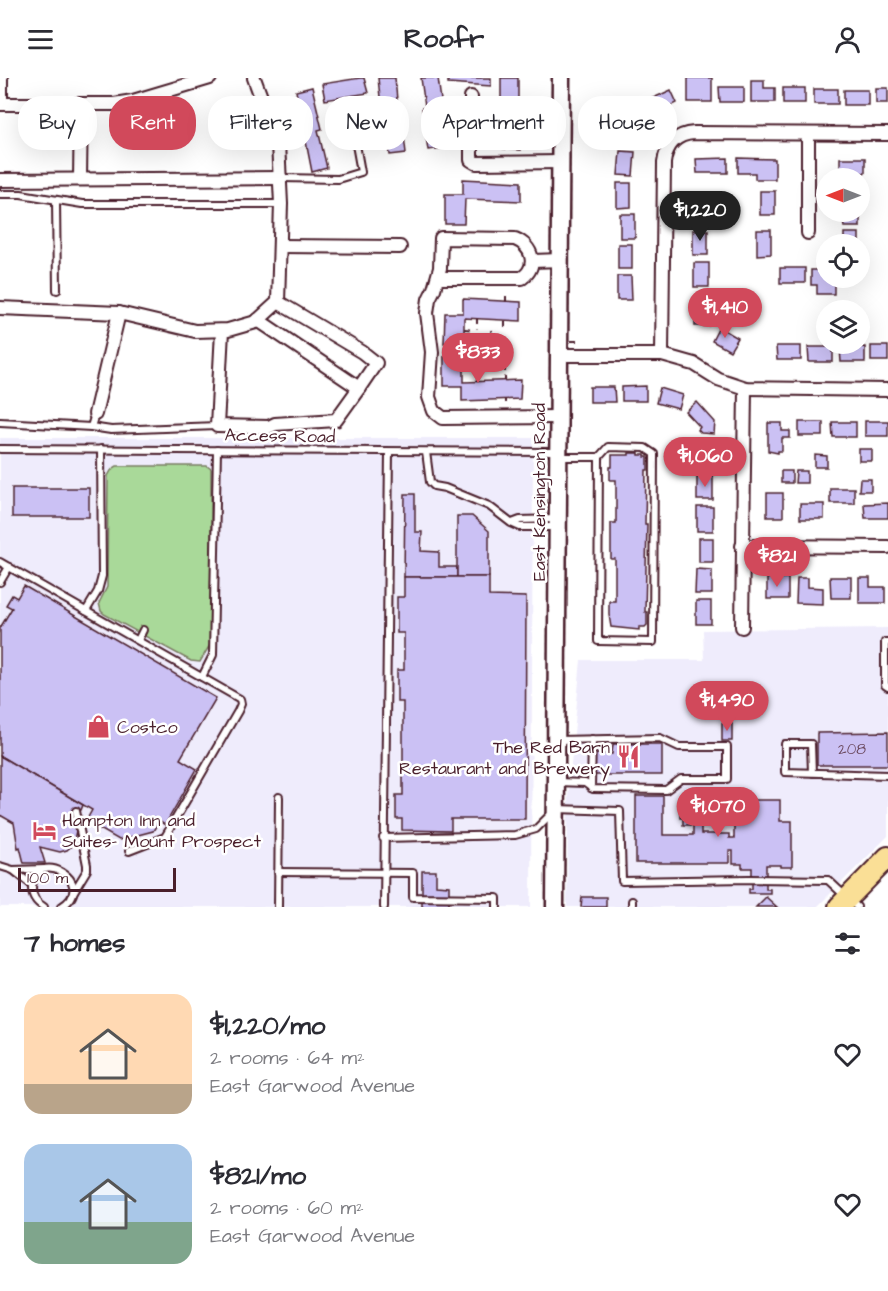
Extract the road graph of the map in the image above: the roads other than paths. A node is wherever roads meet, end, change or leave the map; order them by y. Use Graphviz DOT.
graph roads {
  1 [pos="1,78"];
  2 [pos="210,78"];
  3 [pos="254,78"];
  4 [pos="561,78"];
  5 [pos="185,81"];
  6 [pos="0,104"];
  7 [pos="18,104"];
  8 [pos="97,104"];
  9 [pos="808,134"];
  10 [pos="888,134"];
  11 [pos="80,150"];
  12 [pos="357,150"];
  13 [pos="471,150"];
  14 [pos="561,162"];
  15 [pos="281,178"];
  16 [pos="80,179"];
  17 [pos="0,180"];
  18 [pos="0,194"];
  19 [pos="56,200"];
  20 [pos="281,204"];
  21 [pos="808,233"];
  22 [pos="280,246"];
  23 [pos="400,247"];
  24 [pos="560,260"];
  25 [pos="533,261"];
  26 [pos="438,278"];
  27 [pos="57,290"];
  28 [pos="278,302"];
  29 [pos="0,308"];
  30 [pos="119,313"];
  31 [pos="258,320"];
  32 [pos="222,331"];
  33 [pos="560,355"];
  34 [pos="662,355"];
  35 [pos="359,388"];
  36 [pos="745,388"];
  37 [pos="888,390"];
  38 [pos="94,414"];
  39 [pos="559,417"];
  40 [pos="0,423"];
  41 [pos="217,426"];
  42 [pos="91,427"];
  43 [pos="0,449"];
  44 [pos="101,449"];
  45 [pos="217,450"];
  46 [pos="389,452"];
  47 [pos="426,452"];
  48 [pos="559,455"];
  49 [pos="599,457"];
  50 [pos="558,523"];
  51 [pos="742,546"];
  52 [pos="888,547"];
  53 [pos="0,562"];
  54 [pos="9,567"];
  55 [pos="0,582"];
  56 [pos="86,611"];
  57 [pos="742,627"];
  58 [pos="143,630"];
  59 [pos="138,640"];
  60 [pos="888,642"];
  61 [pos="886,664"];
  62 [pos="202,677"];
  63 [pos="888,687"];
  64 [pos="592,739"];
  65 [pos="556,740"];
  66 [pos="812,773"];
  67 [pos="888,775"];
  68 [pos="556,782"];
  69 [pos="591,788"];
  70 [pos="279,797"];
  71 [pos="556,809"];
  72 [pos="76,811"];
  73 [pos="383,838"];
  74 [pos="129,851"];
  75 [pos="885,865"];
  76 [pos="0,866"];
  77 [pos="46,869"];
  78 [pos="13,870"];
  79 [pos="278,873"];
  80 [pos="384,873"];
  81 [pos="32,885"];
  82 [pos="71,897"];
  83 [pos="848,904"];
  84 [pos="44,907"];
  85 [pos="61,907"];
  86 [pos="66,907"];
  87 [pos="278,907"];
  88 [pos="384,907"];
  89 [pos="497,907"];
  90 [pos="555,907"];
  1 -- 6 [label="street"];
  2 -- 5 [label="street"];
  3 -- 15 [label="street"];
  4 -- 14 [label="main road, East Kensington Road"];
  5 -- 8 [label="street"];
  6 -- 7 [label="street"];
  9 -- 10 [label="street"];
  9 -- 21 [label="street"];
  9 -- 34 [label="street"];
  11 -- 16 [label="street"];
  12 -- 15 [label="lane"];
  13 -- 14 [label="street"];
  14 -- 24 [label="main road, East Kensington Road"];
  15 -- 16 [label="street"];
  15 -- 20 [label="street"];
  16 -- 17 [label="street"];
  18 -- 19 [label="lane"];
  19 -- 20 [label="lane"];
  19 -- 27 [label="lane"];
  20 -- 22 [label="street"];
  22 -- 23 [label="street"];
  22 -- 28 [label="street"];
  24 -- 25 [label="street"];
  24 -- 33 [label="main road, East Kensington Road"];
  25 -- 26 [label="street"];
  25 -- 26 [label="street"];
  26 -- 39 [label="street"];
  28 -- 31 [label="street"];
  28 -- 35 [label="street"];
  29 -- 30 [label="street"];
  30 -- 32 [label="street"];
  30 -- 38 [label="street"];
  31 -- 32 [label="street"];
  31 -- 35 [label="street"];
  32 -- 41 [label="street"];
  33 -- 34 [label="street"];
  33 -- 39 [label="main road, East Kensington Road"];
  34 -- 36 [label="street"];
  35 -- 41 [label="street"];
  36 -- 37 [label="street"];
  36 -- 51 [label="street"];
  38 -- 42 [label="lane"];
  39 -- 48 [label="main road, East Kensington Road"];
  40 -- 42 [label="lane"];
  41 -- 42 [label="lane"];
  43 -- 44 [label="lane, Access Road"];
  44 -- 45 [label="lane, Access Road"];
  44 -- 56 [label="lane"];
  45 -- 46 [label="lane, Access Road"];
  45 -- 62 [label="lane"];
  46 -- 47 [label="lane, Access Road"];
  46 -- 73 [label="lane"];
  47 -- 48 [label="lane, Access Road"];
  47 -- 50 [label="lane"];
  48 -- 49 [label="lane, Access Road"];
  48 -- 50 [label="main road, East Kensington Road"];
  49 -- 49 [label="lane"];
  50 -- 65 [label="main road, East Kensington Road"];
  51 -- 52 [label="street"];
  51 -- 57 [label="street"];
  53 -- 54 [label="lane"];
  54 -- 55 [label="lane"];
  54 -- 56 [label="lane"];
  56 -- 59 [label="lane"];
  58 -- 59 [label="lane"];
  59 -- 62 [label="lane"];
  60 -- 61 [label="lane"];
  61 -- 63 [label="lane"];
  62 -- 74 [label="lane"];
  64 -- 65 [label="lane"];
  64 -- 69 [label="lane"];
  64 -- 69 [label="lane"];
  65 -- 68 [label="main road, East Kensington Road"];
  66 -- 66 [label="lane"];
  66 -- 67 [label="lane"];
  68 -- 69 [label="lane"];
  68 -- 71 [label="main road, East Kensington Road"];
  70 -- 79 [label="lane"];
  71 -- 73 [label="lane"];
  71 -- 83 [label="lane"];
  71 -- 90 [label="main road, East Kensington Road"];
  72 -- 82 [label="lane"];
  73 -- 80 [label="lane"];
  75 -- 83 [label="main road"];
  76 -- 78 [label="lane"];
  77 -- 78 [label="lane"];
  77 -- 81 [label="lane"];
  77 -- 82 [label="lane"];
  78 -- 81 [label="lane"];
  79 -- 80 [label="lane"];
  79 -- 87 [label="lane"];
  80 -- 88 [label="lane"];
  80 -- 89 [label="lane"];
  81 -- 84 [label="lane"];
  82 -- 85 [label="lane"];
  82 -- 86 [label="lane"];
}
